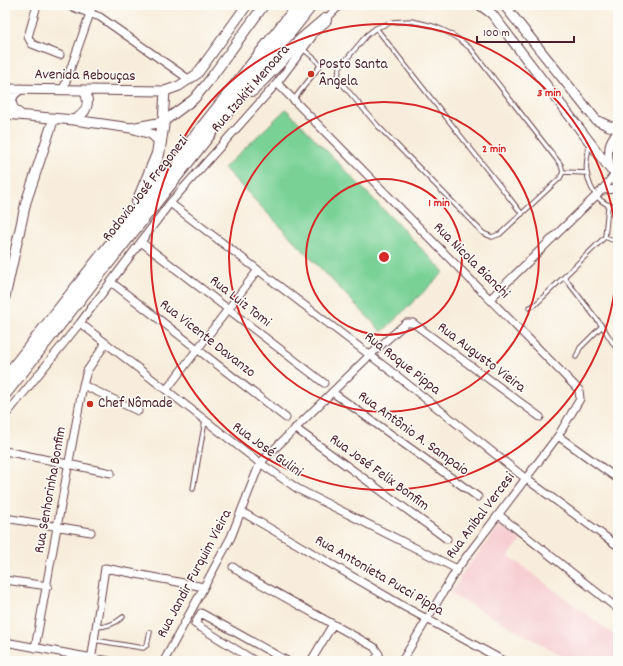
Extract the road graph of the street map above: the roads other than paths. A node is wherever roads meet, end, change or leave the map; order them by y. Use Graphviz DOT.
graph roads {
  1 [pos="37,5"];
  2 [pos="67,5"];
  3 [pos="93,5"];
  4 [pos="247,5"];
  5 [pos="264,5"];
  6 [pos="299,5"];
  7 [pos="311,5"];
  8 [pos="340,5"];
  9 [pos="480,5"];
  10 [pos="504,5"];
  11 [pos="89,13"];
  12 [pos="324,20"];
  13 [pos="376,28"];
  14 [pos="303,49"];
  15 [pos="60,55"];
  16 [pos="68,77"];
  17 [pos="190,80"];
  18 [pos="277,83"];
  19 [pos="5,89"];
  20 [pos="21,89"];
  21 [pos="63,90"];
  22 [pos="80,90"];
  23 [pos="165,91"];
  24 [pos="293,100"];
  25 [pos="5,114"];
  26 [pos="20,114"];
  27 [pos="54,118"];
  28 [pos="74,120"];
  29 [pos="163,122"];
  30 [pos="220,122"];
  31 [pos="132,128"];
  32 [pos="618,128"];
  33 [pos="618,131"];
  34 [pos="589,142"];
  35 [pos="161,143"];
  36 [pos="562,172"];
  37 [pos="587,173"];
  38 [pos="614,175"];
  39 [pos="618,189"];
  40 [pos="602,190"];
  41 [pos="595,196"];
  42 [pos="170,202"];
  43 [pos="608,206"];
  44 [pos="618,207"];
  45 [pos="522,214"];
  46 [pos="119,234"];
  47 [pos="605,237"];
  48 [pos="141,242"];
  49 [pos="618,242"];
  50 [pos="258,270"];
  51 [pos="564,277"];
  52 [pos="111,282"];
  53 [pos="5,297"];
  54 [pos="490,299"];
  55 [pos="529,308"];
  56 [pos="229,310"];
  57 [pos="80,323"];
  58 [pos="406,323"];
  59 [pos="602,326"];
  60 [pos="106,343"];
  61 [pos="199,349"];
  62 [pos="618,351"];
  63 [pos="369,356"];
  64 [pos="576,357"];
  65 [pos="5,379"];
  66 [pos="324,383"];
  67 [pos="82,385"];
  68 [pos="167,389"];
  69 [pos="578,390"];
  70 [pos="332,392"];
  71 [pos="5,393"];
  72 [pos="138,411"];
  73 [pos="5,416"];
  74 [pos="540,417"];
  75 [pos="286,418"];
  76 [pos="206,420"];
  77 [pos="295,428"];
  78 [pos="558,436"];
  79 [pos="5,451"];
  80 [pos="260,463"];
  81 [pos="69,464"];
  82 [pos="111,473"];
  83 [pos="525,478"];
  84 [pos="618,479"];
  85 [pos="193,489"];
  86 [pos="478,498"];
  87 [pos="242,512"];
  88 [pos="498,515"];
  89 [pos="5,518"];
  90 [pos="58,527"];
  91 [pos="91,532"];
  92 [pos="447,539"];
  93 [pos="618,546"];
  94 [pos="233,567"];
  95 [pos="457,569"];
  96 [pos="5,580"];
  97 [pos="48,586"];
  98 [pos="204,587"];
  99 [pos="618,609"];
  100 [pos="123,617"];
  101 [pos="426,618"];
  102 [pos="332,624"];
  103 [pos="96,627"];
  104 [pos="150,632"];
  105 [pos="94,640"];
  106 [pos="5,642"];
  107 [pos="35,648"];
  108 [pos="91,660"];
  109 [pos="109,661"];
  110 [pos="164,661"];
  111 [pos="255,661"];
  112 [pos="287,661"];
  113 [pos="311,661"];
  114 [pos="374,661"];
  115 [pos="402,661"];
  116 [pos="504,661"];
  1 -- 15 [label="street"];
  2 -- 11 [label="street"];
  3 -- 11 [label="street"];
  4 -- 17 [label="street"];
  5 -- 29 [label="street"];
  6 -- 46 [label="highway, Rodovia José Fregonezi"];
  7 -- 30 [label="highway, Rodovia José Fregonezi"];
  8 -- 12 [label="street, Rua Izokiti Menoara"];
  9 -- 34 [label="street"];
  10 -- 32 [label="street"];
  11 -- 16 [label="street"];
  11 -- 17 [label="street"];
  12 -- 14 [label="street, Rua Izokiti Menoara"];
  12 -- 30 [label="highway"];
  13 -- 36 [label="lane"];
  13 -- 45 [label="lane"];
  13 -- 45 [label="lane"];
  14 -- 18 [label="street, Rua Izokiti Menoara"];
  14 -- 24 [label="lane"];
  16 -- 21 [label="street"];
  16 -- 22 [label="street"];
  17 -- 23 [label="street"];
  18 -- 24 [label="street, Rua Nicola Bianchi"];
  18 -- 42 [label="street, Rua Izokiti Menoara"];
  19 -- 20 [label="street, Avenida Rebouças"];
  20 -- 21 [label="street, Avenida Rebouças"];
  20 -- 26 [label="street"];
  21 -- 22 [label="street, Avenida Rebouças"];
  22 -- 23 [label="street, Avenida Rebouças"];
  22 -- 28 [label="street"];
  23 -- 29 [label="street"];
  24 -- 54 [label="street, Rua Nicola Bianchi"];
  25 -- 26 [label="street"];
  26 -- 27 [label="street"];
  27 -- 28 [label="street"];
  27 -- 53 [label="street"];
  28 -- 31 [label="street"];
  29 -- 31 [label="street"];
  29 -- 35 [label="highway"];
  30 -- 71 [label="highway, Rodovia José Fregonezi"];
  31 -- 35 [label="street"];
  33 -- 38 [label="street"];
  34 -- 37 [label="lane"];
  34 -- 38 [label="street"];
  35 -- 46 [label="highway"];
  36 -- 37 [label="lane"];
  36 -- 45 [label="lane"];
  37 -- 41 [label="lane"];
  38 -- 40 [label="street"];
  39 -- 40 [label="street"];
  40 -- 41 [label="street"];
  41 -- 43 [label="lane"];
  41 -- 54 [label="street"];
  42 -- 48 [label="street, Rua Izokiti Menoara"];
  42 -- 50 [label="street, Rua Roque Pippa"];
  43 -- 44 [label="lane"];
  43 -- 47 [label="lane"];
  46 -- 65 [label="highway, Rodovia José Fregonezi"];
  47 -- 49 [label="lane"];
  47 -- 51 [label="lane"];
  48 -- 52 [label="street, Rua Izokiti Menoara"];
  48 -- 56 [label="street, Rua Luiz Tomi"];
  50 -- 56 [label="street"];
  50 -- 63 [label="street, Rua Roque Pippa"];
  51 -- 55 [label="lane"];
  51 -- 59 [label="lane"];
  52 -- 57 [label="street, Rua Izokiti Menoara"];
  52 -- 61 [label="street, Rua Vicente Davanzo"];
  54 -- 69 [label="street, Rua Nicola Bianchi"];
  56 -- 61 [label="street"];
  56 -- 66 [label="street, Rua Luiz Tomi"];
  57 -- 60 [label="street, Rua José Gulini"];
  57 -- 73 [label="street, Rua Izokiti Menoara"];
  58 -- 63 [label="street, Rua Jandir Furquim Vieira"];
  58 -- 74 [label="street, Rua Augusto Vieira"];
  59 -- 62 [label="lane"];
  59 -- 64 [label="lane"];
  60 -- 67 [label="street, Rua Senhorinha Bonfim"];
  60 -- 68 [label="street, Rua José Gulini"];
  61 -- 68 [label="street"];
  61 -- 75 [label="street, Rua Vicente Davanzo"];
  63 -- 70 [label="street, Rua Jandir Furquim Vieira"];
  63 -- 83 [label="street, Rua Roque Pippa"];
  67 -- 72 [label="street"];
  67 -- 81 [label="street, Rua Senhorinha Bonfim"];
  68 -- 76 [label="street, Rua José Gulini"];
  69 -- 78 [label="street, Rua Anibal Vercesi"];
  70 -- 77 [label="street, Rua Jandir Furquim Vieira"];
  70 -- 86 [label="street, Rua Antônio A. Sampaio"];
  76 -- 80 [label="street, Rua José Gulini"];
  76 -- 85 [label="lane"];
  77 -- 80 [label="street, Rua Jandir Furquim Vieira"];
  77 -- 92 [label="street, Rua José Felix Bonfim"];
  78 -- 83 [label="street, Rua Anibal Vercesi"];
  78 -- 84 [label="street"];
  79 -- 81 [label="street"];
  80 -- 87 [label="street, Rua Jandir Furquim Vieira"];
  80 -- 95 [label="street, Rua José Gulini"];
  81 -- 82 [label="street"];
  81 -- 90 [label="street, Rua Senhorinha Bonfim"];
  83 -- 88 [label="street, Rua Anibal Vercesi"];
  83 -- 93 [label="street, Rua Roque Pippa"];
  87 -- 98 [label="street, Rua Jandir Furquim Vieira"];
  87 -- 101 [label="street, Rua Antonieta Pucci Pippa"];
  88 -- 95 [label="street, Rua Anibal Vercesi"];
  88 -- 99 [label="street"];
  89 -- 90 [label="street"];
  90 -- 91 [label="street"];
  90 -- 97 [label="street, Rua Senhorinha Bonfim"];
  94 -- 102 [label="street"];
  95 -- 101 [label="street, Rua Anibal Vercesi"];
  96 -- 97 [label="street"];
  97 -- 107 [label="street, Rua Senhorinha Bonfim"];
  98 -- 103 [label="street"];
  98 -- 110 [label="street, Rua Jandir Furquim Vieira"];
  100 -- 103 [label="lane"];
  101 -- 115 [label="street, Rua Anibal Vercesi"];
  101 -- 116 [label="street, Rua Antonieta Pucci Pippa"];
  102 -- 113 [label="street"];
  102 -- 114 [label="street"];
  103 -- 105 [label="street"];
  104 -- 105 [label="lane"];
  105 -- 108 [label="street"];
  106 -- 107 [label="street"];
  107 -- 108 [label="street"];
  108 -- 109 [label="street"];
  111 -- 112 [label="street"];
}
